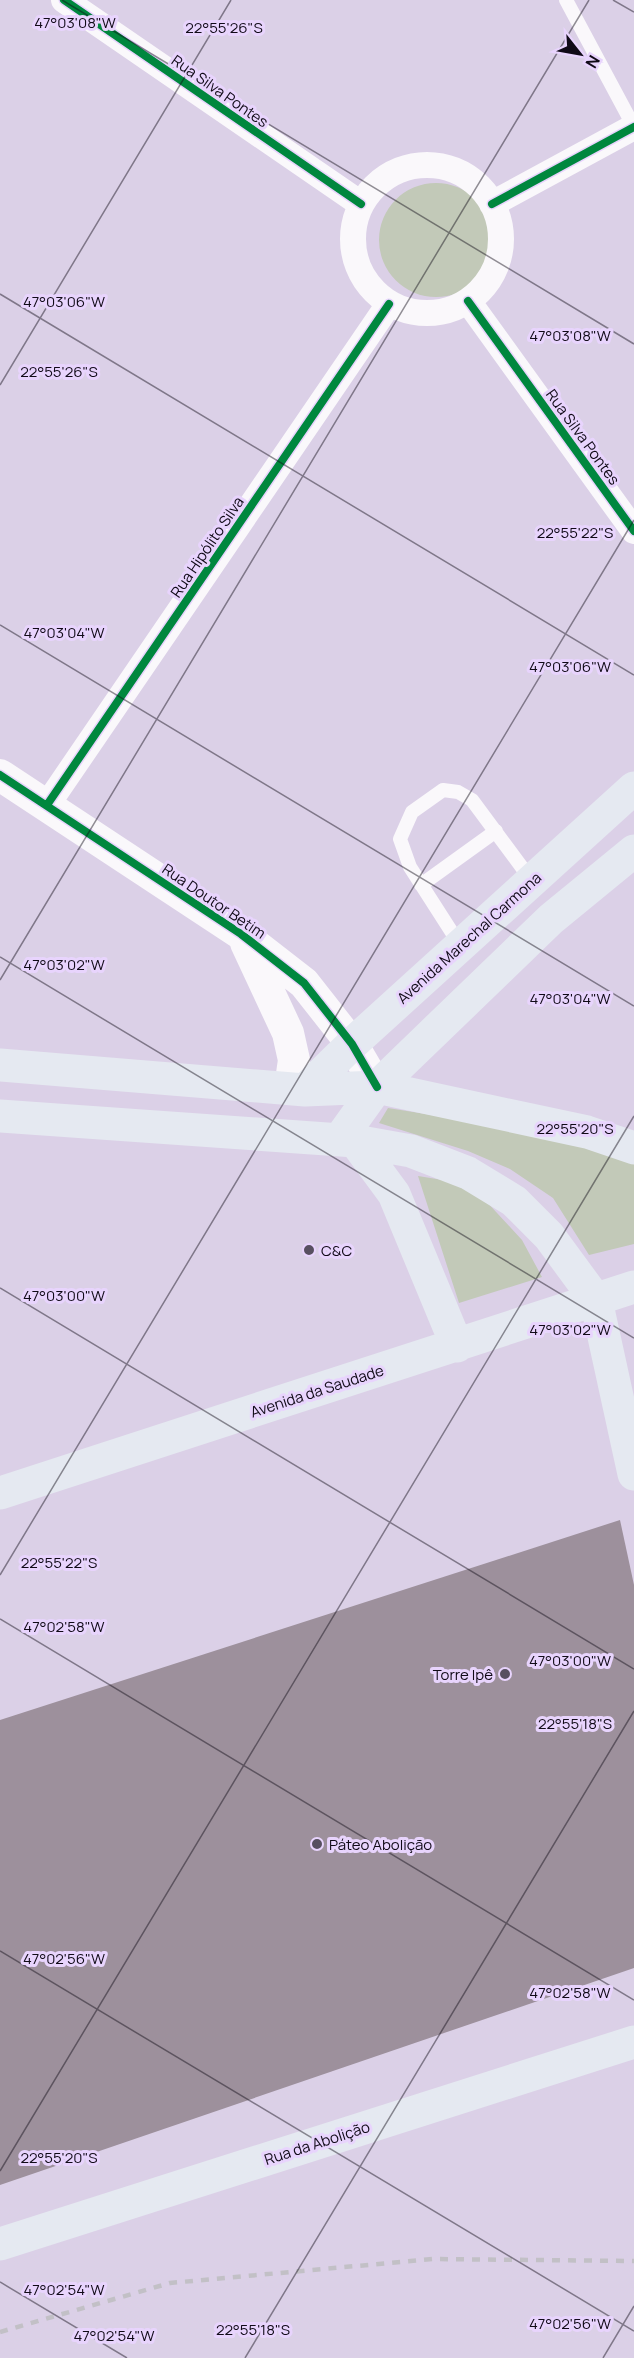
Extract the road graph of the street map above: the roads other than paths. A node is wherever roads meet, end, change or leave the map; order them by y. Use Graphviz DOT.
graph roads {
  1 [pos="64,0"];
  2 [pos="566,0"];
  3 [pos="634,127"];
  4 [pos="361,204"];
  5 [pos="492,204"];
  6 [pos="468,301"];
  7 [pos="389,304"];
  8 [pos="634,531"];
  9 [pos="0,775"];
  10 [pos="634,788"];
  11 [pos="47,805"];
  12 [pos="496,831"];
  13 [pos="634,851"];
  14 [pos="532,881"];
  15 [pos="421,885"];
  16 [pos="241,934"];
  17 [pos="460,945"];
  18 [pos="352,1044"];
  19 [pos="0,1065"];
  20 [pos="377,1087"];
  21 [pos="297,1089"];
  22 [pos="0,1116"];
  23 [pos="347,1141"];
  24 [pos="634,1148"];
  25 [pos="634,1287"];
  26 [pos="596,1300"];
  27 [pos="457,1346"];
  28 [pos="634,1474"];
  29 [pos="0,1493"];
  30 [pos="634,2042"];
  31 [pos="0,2244"];
  1 -- 4 [label="street, Rua Silva Pontes"];
  2 -- 3 [label="lane"];
  3 -- 5 [label="street"];
  4 -- 5 [label="street"];
  4 -- 7 [label="street"];
  5 -- 6 [label="street"];
  6 -- 7 [label="street"];
  6 -- 8 [label="street, Rua Silva Pontes"];
  7 -- 11 [label="street, Rua Hipólito Silva"];
  9 -- 11 [label="street, Rua Doutor Betim"];
  10 -- 14 [label="main road, Avenida Marechal Carmona"];
  11 -- 16 [label="street, Rua Doutor Betim"];
  12 -- 14 [label="lane"];
  12 -- 15 [label="lane"];
  12 -- 15 [label="lane"];
  13 -- 20 [label="main road"];
  14 -- 17 [label="main road, Avenida Marechal Carmona"];
  15 -- 17 [label="lane"];
  16 -- 18 [label="street, Rua Doutor Betim"];
  16 -- 21 [label="street, Rua Doutor Betim"];
  17 -- 18 [label="main road, Avenida Marechal Carmona"];
  18 -- 20 [label="street, Rua Doutor Betim"];
  18 -- 21 [label="main road, Avenida Marechal Carmona"];
  19 -- 21 [label="main road"];
  20 -- 21 [label="main road"];
  20 -- 23 [label="main road"];
  20 -- 24 [label="main road"];
  22 -- 23 [label="main road"];
  23 -- 26 [label="main road"];
  23 -- 27 [label="main road"];
  25 -- 26 [label="main road, Avenida da Saudade"];
  26 -- 27 [label="main road, Avenida da Saudade"];
  26 -- 28 [label="main road"];
  27 -- 29 [label="main road, Avenida da Saudade"];
  30 -- 31 [label="main road, Rua da Abolição"];
}
